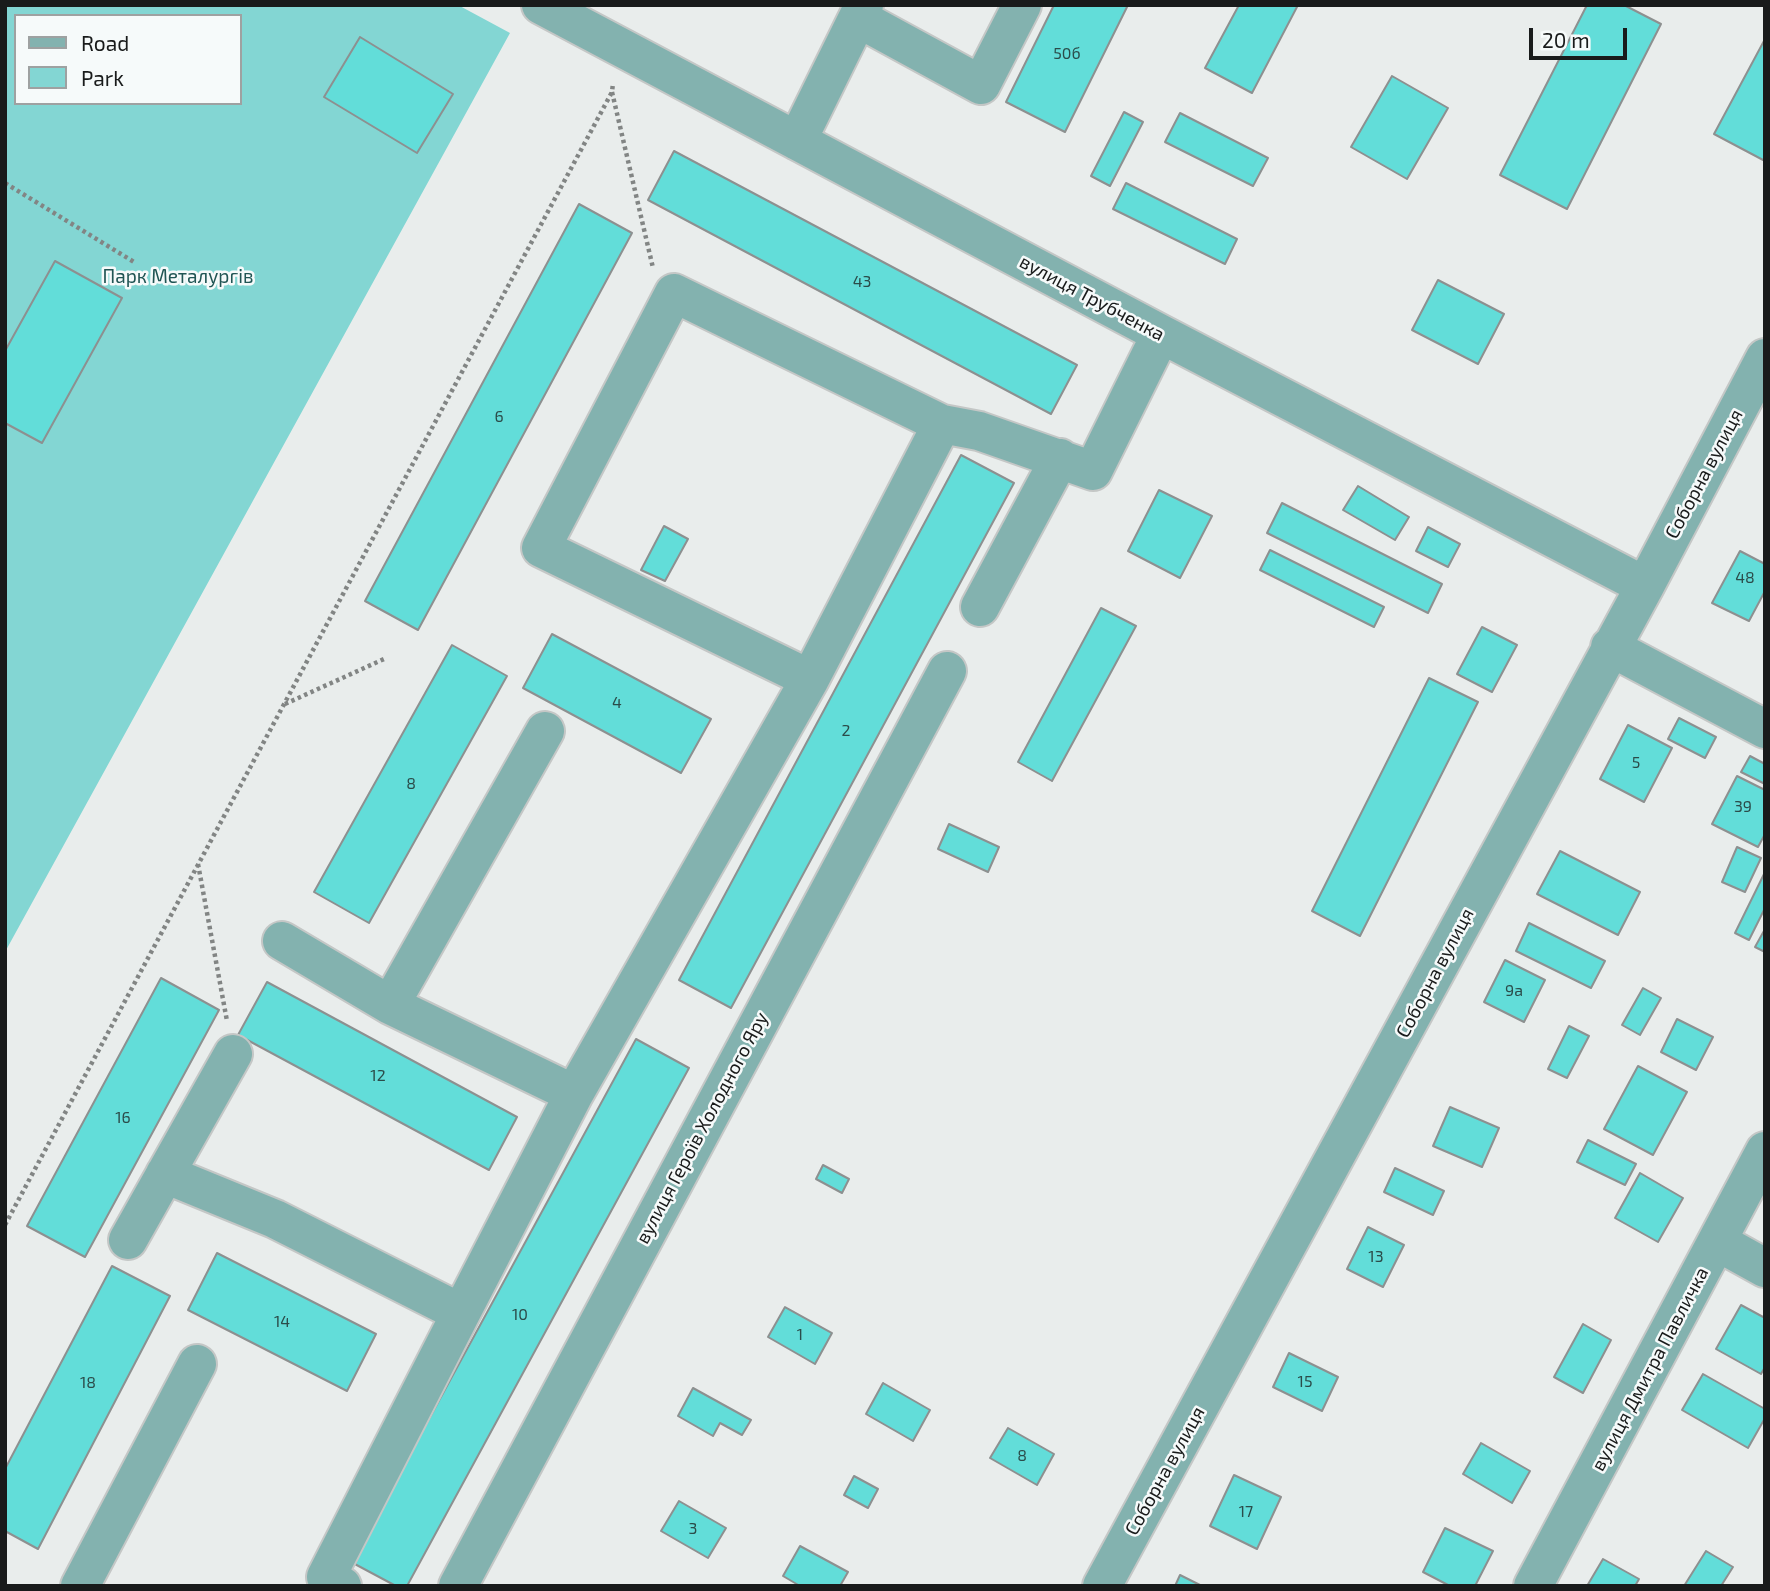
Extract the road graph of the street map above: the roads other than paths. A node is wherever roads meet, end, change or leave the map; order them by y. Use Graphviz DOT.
graph roads {
  1 [pos="541,5"];
  2 [pos="1022,5"];
  3 [pos="861,11"];
  4 [pos="797,141"];
  5 [pos="1161,334"];
  6 [pos="1765,358"];
  7 [pos="942,424"];
  8 [pos="1060,458"];
  9 [pos="1645,586"];
  10 [pos="980,607"];
  11 [pos="1610,647"];
  12 [pos="947,671"];
  13 [pos="810,679"];
  14 [pos="1765,729"];
  15 [pos="545,731"];
  16 [pos="282,941"];
  17 [pos="390,1005"];
  18 [pos="233,1055"];
  19 [pos="574,1094"];
  20 [pos="1765,1151"];
  21 [pos="165,1174"];
  22 [pos="128,1240"];
  23 [pos="1718,1242"];
  24 [pos="1765,1268"];
  25 [pos="461,1313"];
  26 [pos="197,1364"];
  27 [pos="80,1586"];
  28 [pos="342,1586"];
  29 [pos="458,1586"];
  30 [pos="1102,1586"];
  31 [pos="1533,1586"];
  1 -- 4 [label="street, вулиця Трубченка"];
  2 -- 3 [label="street"];
  3 -- 4 [label="street"];
  4 -- 5 [label="street, вулиця Трубченка"];
  5 -- 8 [label="street"];
  5 -- 9 [label="street, вулиця Трубченка"];
  6 -- 9 [label="street, Соборна вулиця"];
  7 -- 8 [label="street"];
  7 -- 13 [label="street"];
  7 -- 13 [label="street"];
  8 -- 10 [label="street"];
  9 -- 11 [label="street, Соборна вулиця"];
  11 -- 14 [label="street"];
  11 -- 30 [label="street, Соборна вулиця"];
  12 -- 29 [label="street, вулиця Героїв Холодного Яру"];
  13 -- 19 [label="street"];
  15 -- 17 [label="street"];
  16 -- 17 [label="street"];
  17 -- 19 [label="street"];
  18 -- 21 [label="street"];
  19 -- 25 [label="street"];
  20 -- 23 [label="street, вулиця Дмитра Павличка"];
  21 -- 22 [label="street"];
  21 -- 25 [label="street"];
  23 -- 24 [label="street"];
  23 -- 31 [label="street, вулиця Дмитра Павличка"];
  25 -- 28 [label="street"];
  26 -- 27 [label="street"];
}
